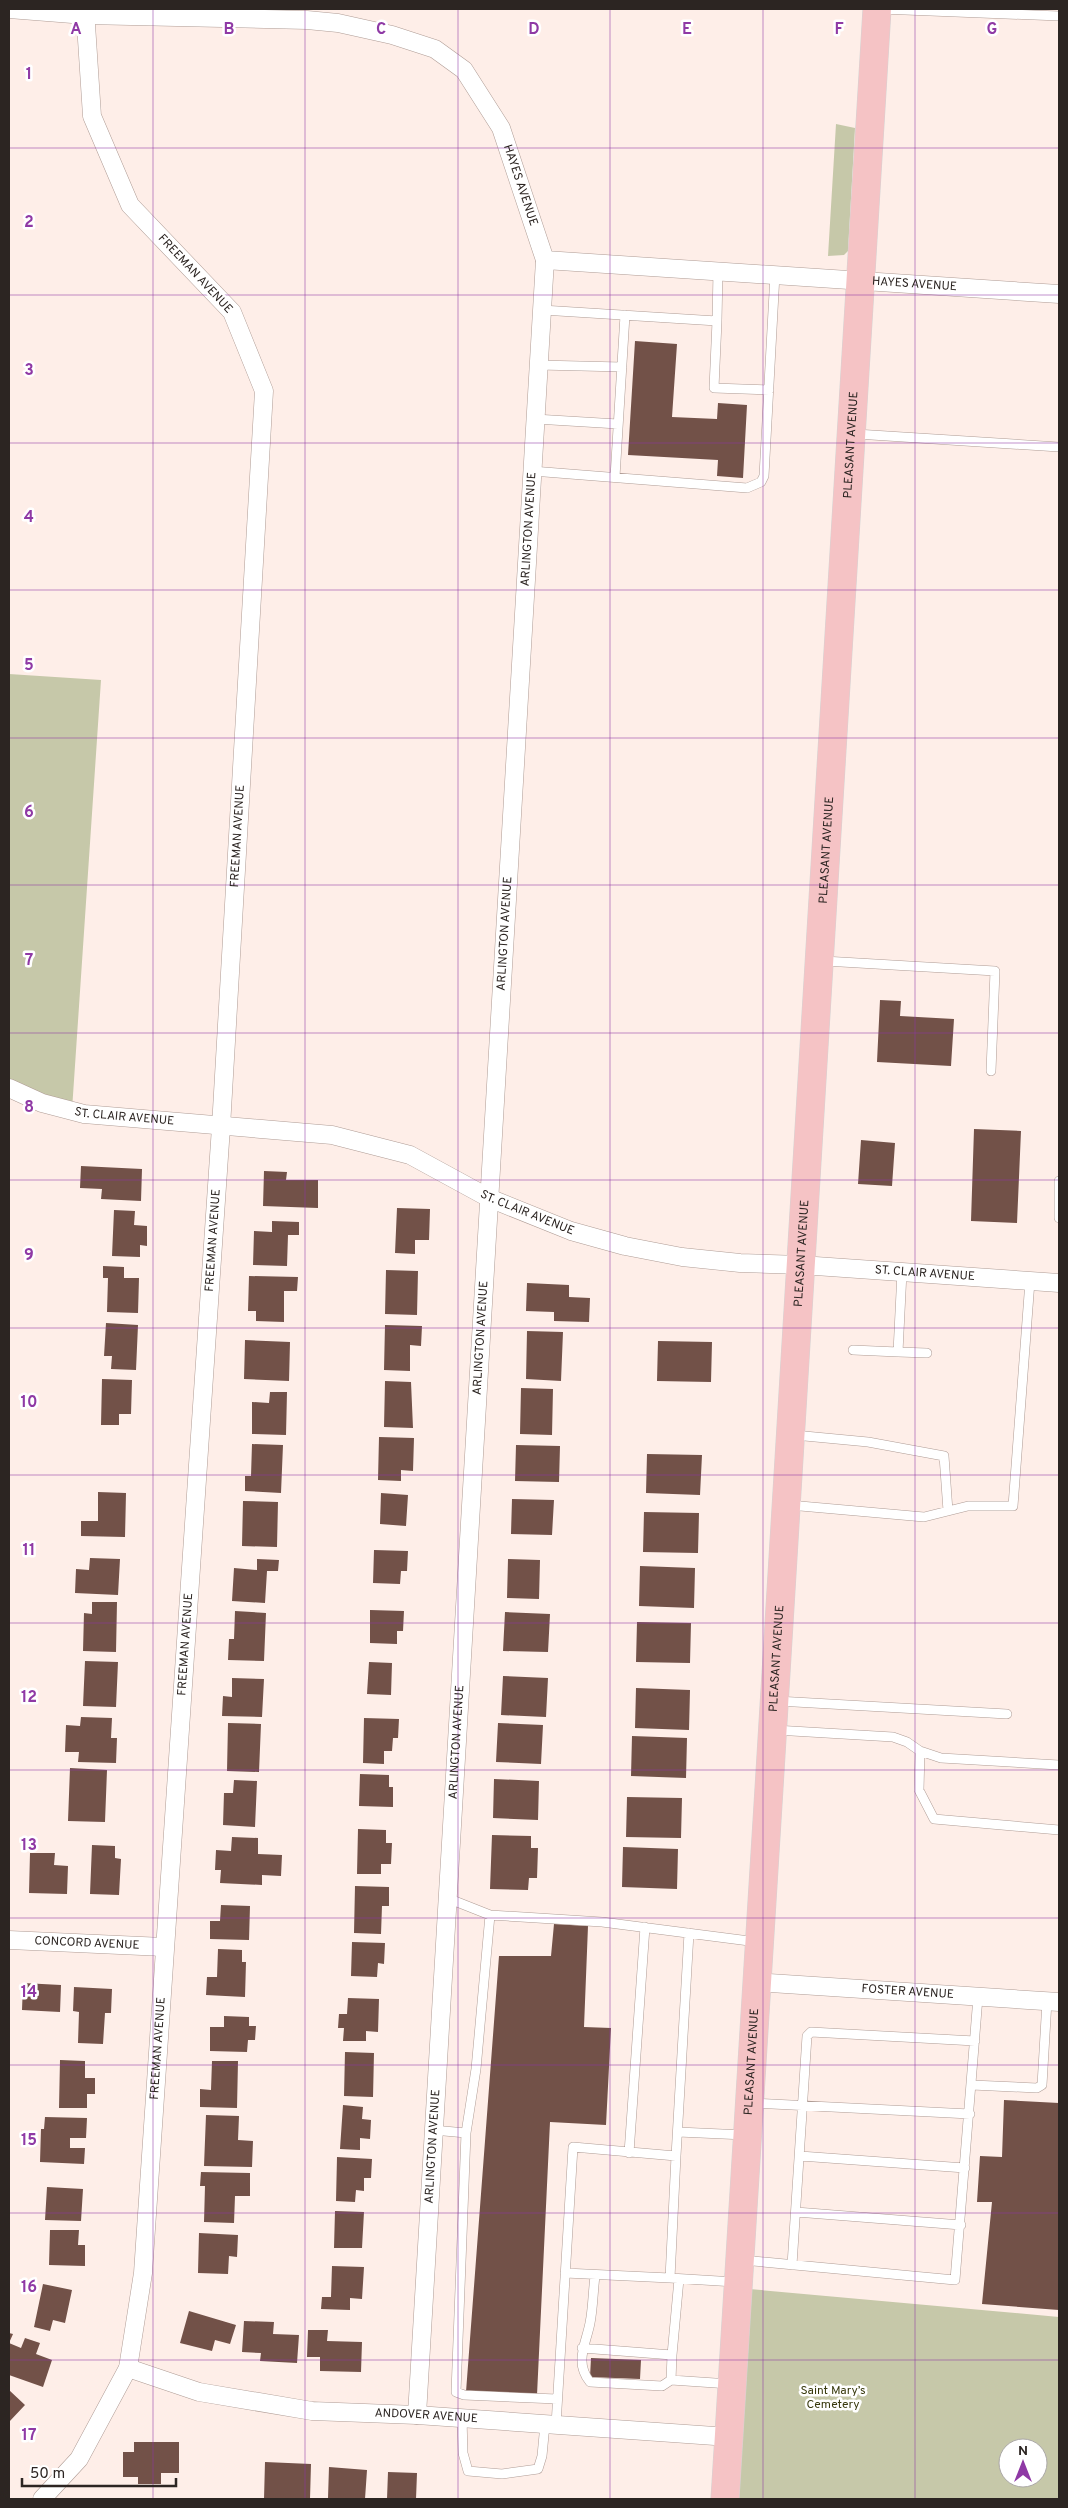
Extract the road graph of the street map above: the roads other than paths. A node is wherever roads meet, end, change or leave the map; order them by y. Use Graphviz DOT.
graph roads {
  1 [pos="9,9"];
  2 [pos="877,9"];
  3 [pos="85,12"];
  4 [pos="1059,16"];
  5 [pos="545,260"];
  6 [pos="718,271"];
  7 [pos="775,274"];
  8 [pos="861,280"];
  9 [pos="1059,294"];
  10 [pos="542,310"];
  11 [pos="625,315"];
  12 [pos="717,321"];
  13 [pos="539,365"];
  14 [pos="622,367"];
  15 [pos="769,390"];
  16 [pos="536,419"];
  17 [pos="618,424"];
  18 [pos="851,433"];
  19 [pos="1059,447"];
  20 [pos="532,471"];
  21 [pos="615,477"];
  22 [pos="821,961"];
  23 [pos="991,1071"];
  24 [pos="9,1088"];
  25 [pos="221,1127"];
  26 [pos="1059,1181"];
  27 [pos="489,1198"];
  28 [pos="1059,1218"];
  29 [pos="801,1265"];
  30 [pos="902,1272"];
  31 [pos="1030,1281"];
  32 [pos="1059,1283"];
  33 [pos="853,1350"];
  34 [pos="898,1352"];
  35 [pos="927,1353"];
  36 [pos="790,1435"];
  37 [pos="786,1505"];
  38 [pos="948,1511"];
  39 [pos="774,1700"];
  40 [pos="1007,1714"];
  41 [pos="772,1730"];
  42 [pos="920,1751"];
  43 [pos="1059,1765"];
  44 [pos="1059,1830"];
  45 [pos="447,1898"];
  46 [pos="490,1915"];
  47 [pos="645,1927"];
  48 [pos="689,1933"];
  49 [pos="9,1940"];
  50 [pos="758,1942"];
  51 [pos="164,1946"];
  52 [pos="756,1982"];
  53 [pos="978,1997"];
  54 [pos="1053,2002"];
  55 [pos="975,2041"];
  56 [pos="972,2085"];
  57 [pos="749,2103"];
  58 [pos="802,2106"];
  59 [pos="970,2114"];
  60 [pos="434,2130"];
  61 [pos="678,2132"];
  62 [pos="466,2133"];
  63 [pos="747,2135"];
  64 [pos="630,2153"];
  65 [pos="676,2156"];
  66 [pos="800,2156"];
  67 [pos="965,2168"];
  68 [pos="796,2212"];
  69 [pos="960,2225"];
  70 [pos="792,2265"];
  71 [pos="739,2271"];
  72 [pos="565,2273"];
  73 [pos="594,2276"];
  74 [pos="675,2279"];
  75 [pos="582,2348"];
  76 [pos="672,2355"];
  77 [pos="128,2368"];
  78 [pos="670,2380"];
  79 [pos="732,2385"];
  80 [pos="557,2399"];
  81 [pos="417,2415"];
  82 [pos="462,2418"];
  83 [pos="550,2425"];
  84 [pos="729,2437"];
  85 [pos="42,2499"];
  86 [pos="725,2499"];
  1 -- 3 [label="street, HAYES AVENUE"];
  2 -- 4 [label="lane"];
  2 -- 8 [label="main road, PLEASANT AVENUE"];
  3 -- 5 [label="street, HAYES AVENUE"];
  3 -- 25 [label="street, FREEMAN AVENUE"];
  5 -- 6 [label="street, HAYES AVENUE"];
  5 -- 10 [label="street, ARLINGTON AVENUE"];
  6 -- 7 [label="street, HAYES AVENUE"];
  6 -- 12 [label="lane"];
  7 -- 8 [label="street, HAYES AVENUE"];
  7 -- 15 [label="lane"];
  8 -- 9 [label="street, HAYES AVENUE"];
  8 -- 18 [label="main road, PLEASANT AVENUE"];
  10 -- 11 [label="lane"];
  10 -- 13 [label="street, ARLINGTON AVENUE"];
  11 -- 12 [label="lane"];
  11 -- 14 [label="lane"];
  12 -- 15 [label="lane"];
  13 -- 14 [label="lane"];
  13 -- 16 [label="street, ARLINGTON AVENUE"];
  14 -- 17 [label="lane"];
  15 -- 21 [label="lane"];
  16 -- 17 [label="lane"];
  16 -- 20 [label="street, ARLINGTON AVENUE"];
  17 -- 21 [label="lane"];
  18 -- 19 [label="lane"];
  18 -- 22 [label="main road, PLEASANT AVENUE"];
  20 -- 21 [label="lane"];
  20 -- 27 [label="street, ARLINGTON AVENUE"];
  22 -- 23 [label="lane"];
  22 -- 29 [label="main road, PLEASANT AVENUE"];
  24 -- 25 [label="street, ST. CLAIR AVENUE"];
  25 -- 27 [label="street, ST. CLAIR AVENUE"];
  25 -- 51 [label="street, FREEMAN AVENUE"];
  26 -- 28 [label="lane"];
  27 -- 29 [label="street, ST. CLAIR AVENUE"];
  27 -- 45 [label="street, ARLINGTON AVENUE"];
  29 -- 30 [label="street, ST. CLAIR AVENUE"];
  29 -- 36 [label="main road, PLEASANT AVENUE"];
  30 -- 31 [label="street, ST. CLAIR AVENUE"];
  30 -- 34 [label="lane"];
  31 -- 32 [label="street, ST. CLAIR AVENUE"];
  31 -- 38 [label="lane"];
  33 -- 34 [label="lane"];
  34 -- 35 [label="lane"];
  36 -- 37 [label="main road, PLEASANT AVENUE"];
  36 -- 38 [label="lane"];
  37 -- 38 [label="lane"];
  37 -- 39 [label="main road, PLEASANT AVENUE"];
  39 -- 40 [label="lane"];
  39 -- 41 [label="main road, PLEASANT AVENUE"];
  41 -- 42 [label="lane"];
  41 -- 50 [label="main road, PLEASANT AVENUE"];
  42 -- 43 [label="lane"];
  42 -- 44 [label="lane"];
  45 -- 46 [label="lane"];
  45 -- 60 [label="street, ARLINGTON AVENUE"];
  46 -- 47 [label="lane"];
  46 -- 62 [label="lane"];
  47 -- 48 [label="lane"];
  47 -- 64 [label="lane"];
  48 -- 50 [label="lane"];
  48 -- 61 [label="lane"];
  49 -- 51 [label="street, CONCORD AVENUE"];
  50 -- 52 [label="main road, PLEASANT AVENUE"];
  51 -- 77 [label="street, FREEMAN AVENUE"];
  52 -- 53 [label="street, FOSTER AVENUE"];
  52 -- 57 [label="main road, PLEASANT AVENUE"];
  53 -- 54 [label="street, FOSTER AVENUE"];
  53 -- 55 [label="lane"];
  54 -- 56 [label="lane"];
  55 -- 56 [label="lane"];
  55 -- 58 [label="lane"];
  56 -- 59 [label="lane"];
  57 -- 58 [label="lane"];
  57 -- 63 [label="main road, PLEASANT AVENUE"];
  58 -- 59 [label="lane"];
  58 -- 66 [label="lane"];
  59 -- 67 [label="lane"];
  60 -- 62 [label="lane"];
  60 -- 81 [label="street, ARLINGTON AVENUE"];
  61 -- 63 [label="lane"];
  61 -- 65 [label="lane"];
  62 -- 80 [label="lane"];
  63 -- 71 [label="main road, PLEASANT AVENUE"];
  64 -- 65 [label="lane"];
  64 -- 72 [label="lane"];
  65 -- 74 [label="lane"];
  66 -- 67 [label="lane"];
  66 -- 68 [label="lane"];
  67 -- 69 [label="lane"];
  68 -- 69 [label="lane"];
  68 -- 70 [label="lane"];
  69 -- 70 [label="lane"];
  70 -- 71 [label="lane"];
  71 -- 74 [label="lane"];
  71 -- 79 [label="main road, PLEASANT AVENUE"];
  72 -- 73 [label="lane"];
  72 -- 80 [label="lane"];
  73 -- 74 [label="lane"];
  73 -- 75 [label="lane"];
  74 -- 76 [label="lane"];
  75 -- 76 [label="lane"];
  75 -- 78 [label="lane"];
  76 -- 78 [label="lane"];
  77 -- 81 [label="street, ANDOVER AVENUE"];
  77 -- 85 [label="street, FREEMAN AVENUE"];
  78 -- 79 [label="lane"];
  79 -- 84 [label="main road, PLEASANT AVENUE"];
  80 -- 83 [label="lane"];
  81 -- 82 [label="street, ANDOVER AVENUE"];
  82 -- 83 [label="street, ANDOVER AVENUE"];
  82 -- 83 [label="lane"];
  83 -- 84 [label="street, ANDOVER AVENUE"];
  84 -- 86 [label="main road, PLEASANT AVENUE"];
}
